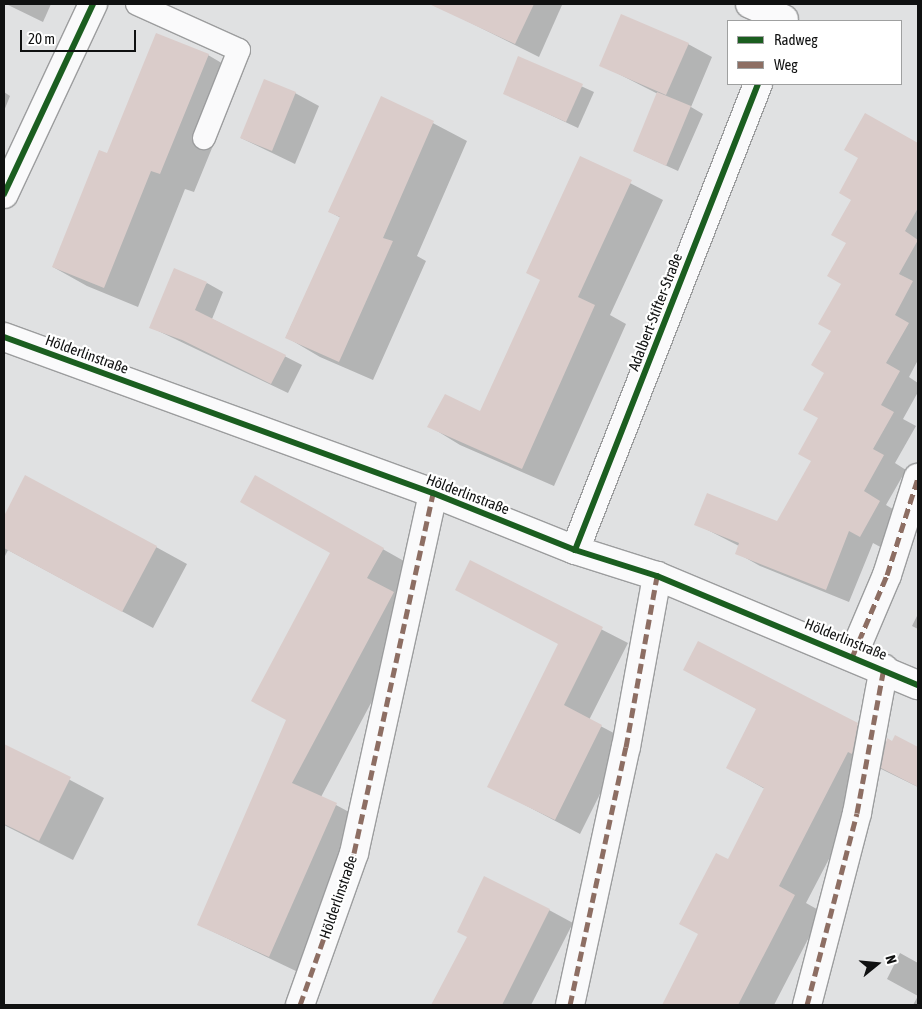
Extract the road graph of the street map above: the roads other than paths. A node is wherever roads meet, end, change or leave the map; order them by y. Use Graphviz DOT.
graph roads {
  1 [pos="93,4"];
  2 [pos="137,4"];
  3 [pos="750,4"];
  4 [pos="786,15"];
  5 [pos="758,85"];
  6 [pos="204,138"];
  7 [pos="4,194"];
  8 [pos="4,337"];
  9 [pos="918,478"];
  10 [pos="433,494"];
  11 [pos="575,550"];
  12 [pos="657,576"];
  13 [pos="852,655"];
  14 [pos="884,668"];
  15 [pos="918,685"];
  16 [pos="300,1005"];
  17 [pos="570,1005"];
  18 [pos="807,1005"];
  1 -- 7 [label="street"];
  2 -- 6 [label="lane"];
  3 -- 4 [label="street"];
  5 -- 11 [label="street, Adalbert-Stifter-Straße"];
  8 -- 10 [label="street, Hölderlinstraße"];
  9 -- 13 [label="street, Hölderlinstraße"];
  10 -- 11 [label="street, Hölderlinstraße"];
  10 -- 16 [label="street, Hölderlinstraße"];
  11 -- 12 [label="street, Hölderlinstraße"];
  12 -- 13 [label="street, Hölderlinstraße"];
  12 -- 17 [label="street"];
  13 -- 14 [label="street, Hölderlinstraße"];
  14 -- 15 [label="street, Hölderlinstraße"];
  14 -- 18 [label="street, Hölderlinstraße"];
}
